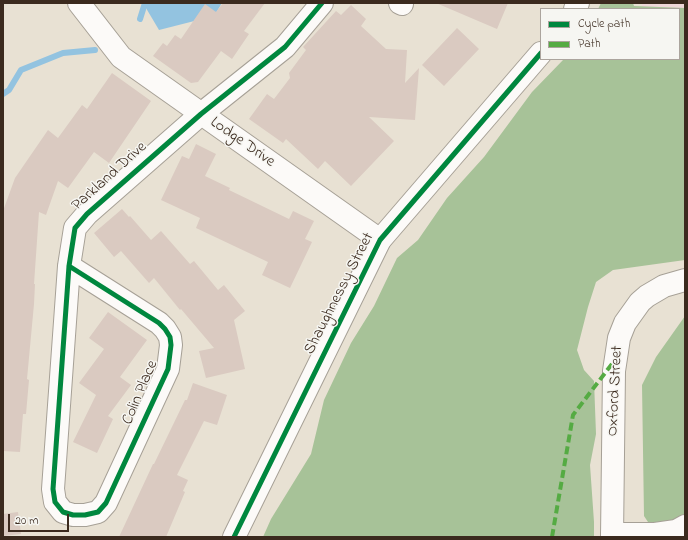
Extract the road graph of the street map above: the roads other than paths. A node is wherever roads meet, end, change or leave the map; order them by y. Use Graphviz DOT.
graph roads {
  1 [pos="79,3"];
  2 [pos="322,3"];
  3 [pos="540,54"];
  4 [pos="201,114"];
  5 [pos="380,240"];
  6 [pos="70,266"];
  7 [pos="685,280"];
  8 [pos="53,490"];
  9 [pos="685,526"];
  10 [pos="612,536"];
  11 [pos="234,537"];
  1 -- 4 [label="street, Lodge Drive"];
  2 -- 4 [label="street, Parkland Drive"];
  3 -- 5 [label="street, Shaughnessy Street"];
  4 -- 5 [label="street, Lodge Drive"];
  4 -- 6 [label="street, Parkland Drive"];
  5 -- 11 [label="street, Shaughnessy Street"];
  6 -- 8 [label="street, Parkland Drive"];
  6 -- 8 [label="street, Colin Place"];
  7 -- 10 [label="street, Oxford Street"];
  9 -- 10 [label="street"];
}
